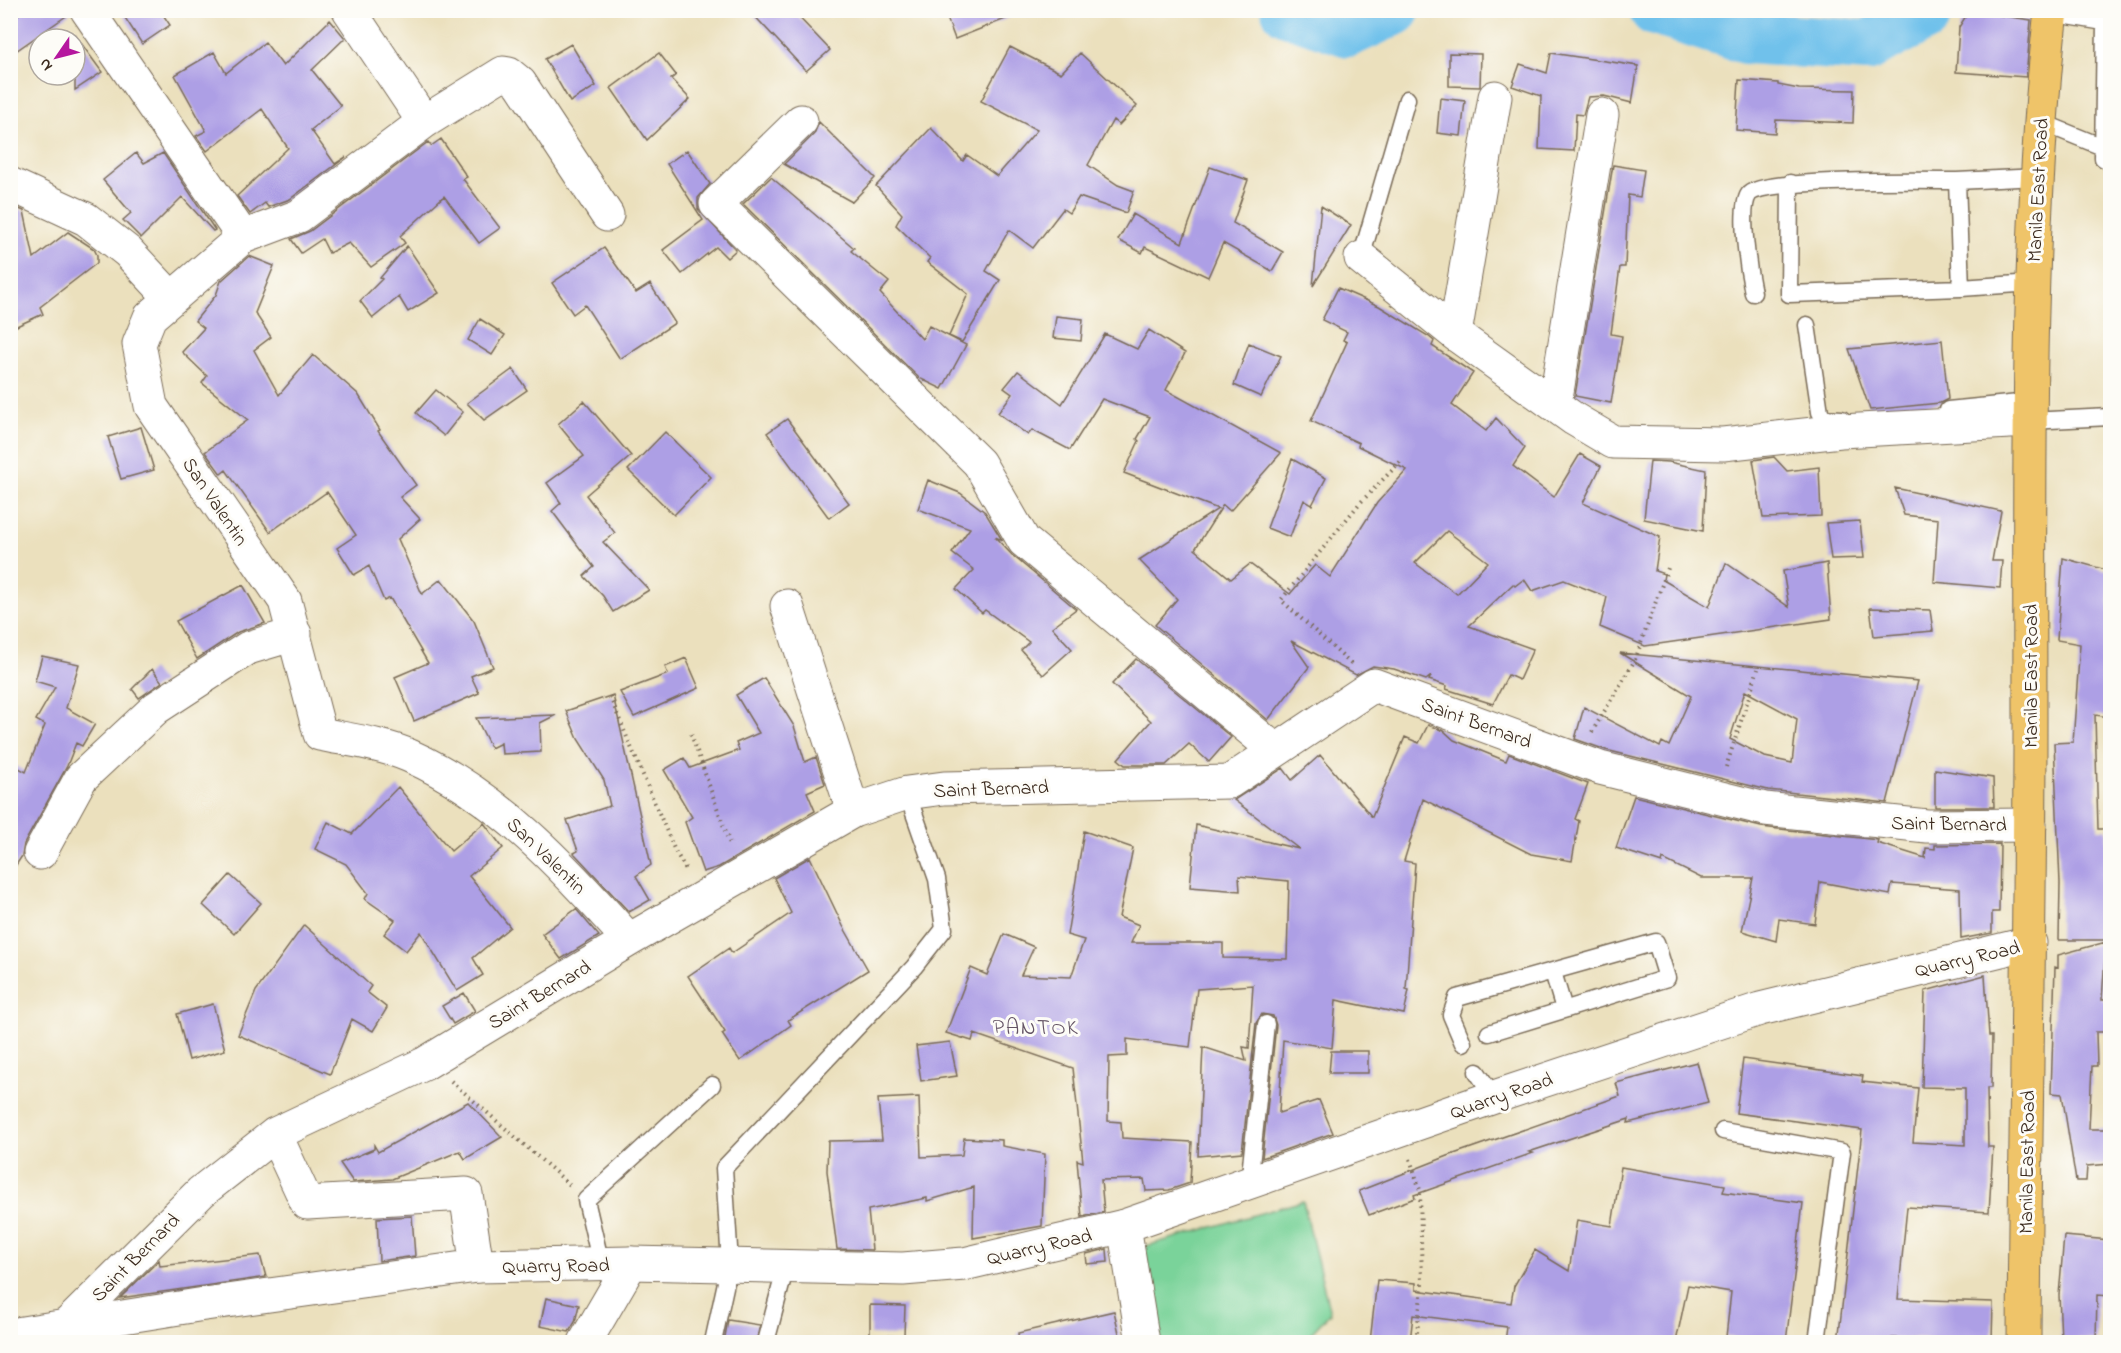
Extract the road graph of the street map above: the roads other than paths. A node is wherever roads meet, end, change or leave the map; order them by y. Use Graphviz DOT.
graph roads {
  1 [pos="87,10"];
  2 [pos="349,10"];
  3 [pos="2051,12"];
  4 [pos="2108,23"];
  5 [pos="1495,97"];
  6 [pos="1407,99"];
  7 [pos="1602,115"];
  8 [pos="801,121"];
  9 [pos="424,122"];
  10 [pos="2041,122"];
  11 [pos="2108,153"];
  12 [pos="2038,177"];
  13 [pos="1958,181"];
  14 [pos="1790,183"];
  15 [pos="10,184"];
  16 [pos="607,215"];
  17 [pos="243,237"];
  18 [pos="1362,258"];
  19 [pos="2032,283"];
  20 [pos="1961,288"];
  21 [pos="1753,294"];
  22 [pos="171,298"];
  23 [pos="1807,326"];
  24 [pos="1455,334"];
  25 [pos="1555,404"];
  26 [pos="2029,412"];
  27 [pos="2110,417"];
  28 [pos="788,606"];
  29 [pos="295,634"];
  30 [pos="1275,750"];
  31 [pos="907,793"];
  32 [pos="853,811"];
  33 [pos="2030,825"];
  34 [pos="40,853"];
  35 [pos="629,940"];
  36 [pos="2030,943"];
  37 [pos="1553,972"];
  38 [pos="1564,1009"];
  39 [pos="1266,1024"];
  40 [pos="1490,1033"];
  41 [pos="1463,1042"];
  42 [pos="712,1085"];
  43 [pos="1723,1131"];
  44 [pos="275,1134"];
  45 [pos="1249,1184"];
  46 [pos="1124,1226"];
  47 [pos="616,1264"];
  48 [pos="730,1264"];
  49 [pos="477,1266"];
  50 [pos="786,1266"];
  51 [pos="50,1335"];
  52 [pos="585,1342"];
  53 [pos="713,1342"];
  54 [pos="766,1342"];
  55 [pos="1143,1342"];
  56 [pos="1817,1342"];
  57 [pos="2024,1342"];
  1 -- 17 [label="street"];
  2 -- 9 [label="street"];
  3 -- 4 [label="lane"];
  3 -- 10 [label="main road, Manila East Road"];
  4 -- 11 [label="lane"];
  5 -- 24 [label="street"];
  6 -- 18 [label="lane"];
  7 -- 25 [label="street"];
  8 -- 30 [label="street"];
  9 -- 16 [label="street, San Valentin"];
  9 -- 17 [label="street, San Valentin"];
  10 -- 11 [label="lane"];
  10 -- 12 [label="main road, Manila East Road"];
  12 -- 13 [label="lane"];
  12 -- 19 [label="main road, Manila East Road"];
  13 -- 14 [label="lane"];
  13 -- 20 [label="lane"];
  14 -- 20 [label="lane"];
  14 -- 21 [label="lane"];
  15 -- 22 [label="street"];
  17 -- 22 [label="street, San Valentin"];
  18 -- 24 [label="street"];
  19 -- 20 [label="lane"];
  19 -- 26 [label="main road, Manila East Road"];
  22 -- 29 [label="street, San Valentin"];
  23 -- 26 [label="lane"];
  24 -- 25 [label="street"];
  25 -- 26 [label="street"];
  26 -- 27 [label="lane"];
  26 -- 33 [label="main road, Manila East Road"];
  28 -- 32 [label="street"];
  29 -- 34 [label="street"];
  29 -- 35 [label="street, San Valentin"];
  30 -- 31 [label="street, Saint Bernard"];
  30 -- 33 [label="street, Saint Bernard"];
  31 -- 32 [label="street, Saint Bernard"];
  31 -- 48 [label="lane"];
  32 -- 35 [label="street, Saint Bernard"];
  33 -- 36 [label="main road, Manila East Road"];
  35 -- 44 [label="street, Saint Bernard"];
  36 -- 45 [label="street, Quarry Road"];
  36 -- 57 [label="main road, Manila East Road"];
  37 -- 38 [label="lane"];
  37 -- 38 [label="lane"];
  37 -- 41 [label="lane"];
  38 -- 40 [label="lane"];
  39 -- 45 [label="lane"];
  42 -- 47 [label="lane"];
  43 -- 56 [label="lane"];
  44 -- 49 [label="street"];
  44 -- 51 [label="street, Saint Bernard"];
  45 -- 46 [label="street, Quarry Road"];
  46 -- 50 [label="street, Quarry Road"];
  46 -- 55 [label="street"];
  47 -- 48 [label="street, Quarry Road"];
  47 -- 49 [label="street, Quarry Road"];
  47 -- 52 [label="street"];
  48 -- 50 [label="street, Quarry Road"];
  48 -- 53 [label="lane"];
  49 -- 51 [label="street, Quarry Road"];
  50 -- 54 [label="lane"];
}
